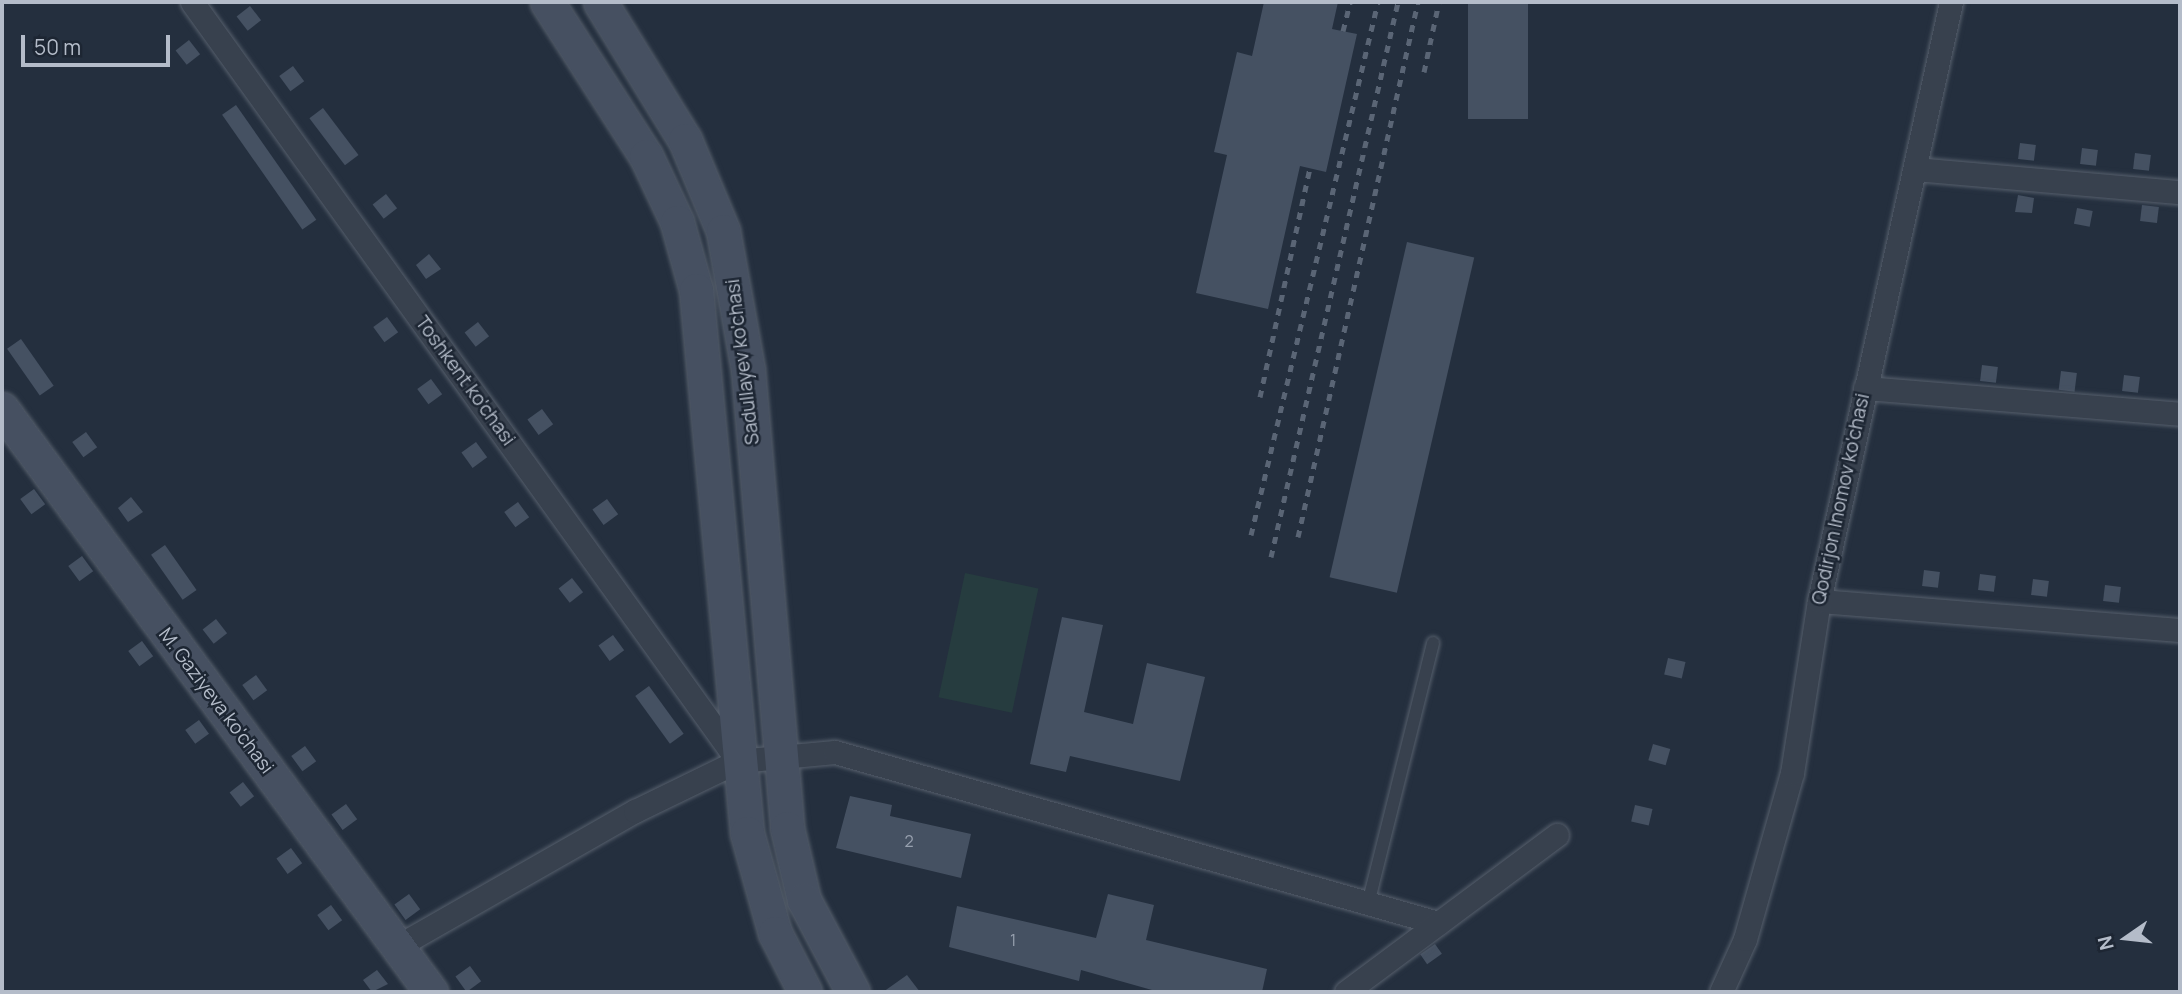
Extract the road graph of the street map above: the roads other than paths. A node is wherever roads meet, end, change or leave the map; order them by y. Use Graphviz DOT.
graph roads {
  1 [pos="192,2"];
  2 [pos="547,2"];
  3 [pos="600,2"];
  4 [pos="1951,2"];
  5 [pos="1915,169"];
  6 [pos="2180,192"];
  7 [pos="1864,388"];
  8 [pos="2,409"];
  9 [pos="2180,414"];
  10 [pos="1819,601"];
  11 [pos="2180,630"];
  12 [pos="1433,643"];
  13 [pos="776,755"];
  14 [pos="738,761"];
  15 [pos="1557,835"];
  16 [pos="1368,904"];
  17 [pos="1438,923"];
  18 [pos="398,946"];
  19 [pos="423,989"];
  20 [pos="805,992"];
  21 [pos="853,992"];
  22 [pos="1346,992"];
  23 [pos="1721,992"];
  1 -- 14 [label="street, Toshkent ko'chasi"];
  2 -- 14 [label="main road"];
  3 -- 13 [label="main road, Sadullayev ko'chasi"];
  4 -- 5 [label="street, Qodirjon Inomov ko'chasi"];
  5 -- 6 [label="street"];
  5 -- 7 [label="street, Qodirjon Inomov ko'chasi"];
  7 -- 9 [label="street"];
  7 -- 10 [label="street, Qodirjon Inomov ko'chasi"];
  8 -- 18 [label="main road, M. Gaziyeva ko'chasi"];
  10 -- 11 [label="street"];
  10 -- 23 [label="street, Qodirjon Inomov ko'chasi"];
  12 -- 16 [label="lane"];
  13 -- 14 [label="street"];
  13 -- 16 [label="street"];
  13 -- 21 [label="main road, Sadullayev ko'chasi"];
  14 -- 18 [label="street"];
  14 -- 20 [label="main road"];
  15 -- 17 [label="street"];
  16 -- 17 [label="street"];
  17 -- 22 [label="street"];
  18 -- 19 [label="main road, M. Gaziyeva ko'chasi"];
}
